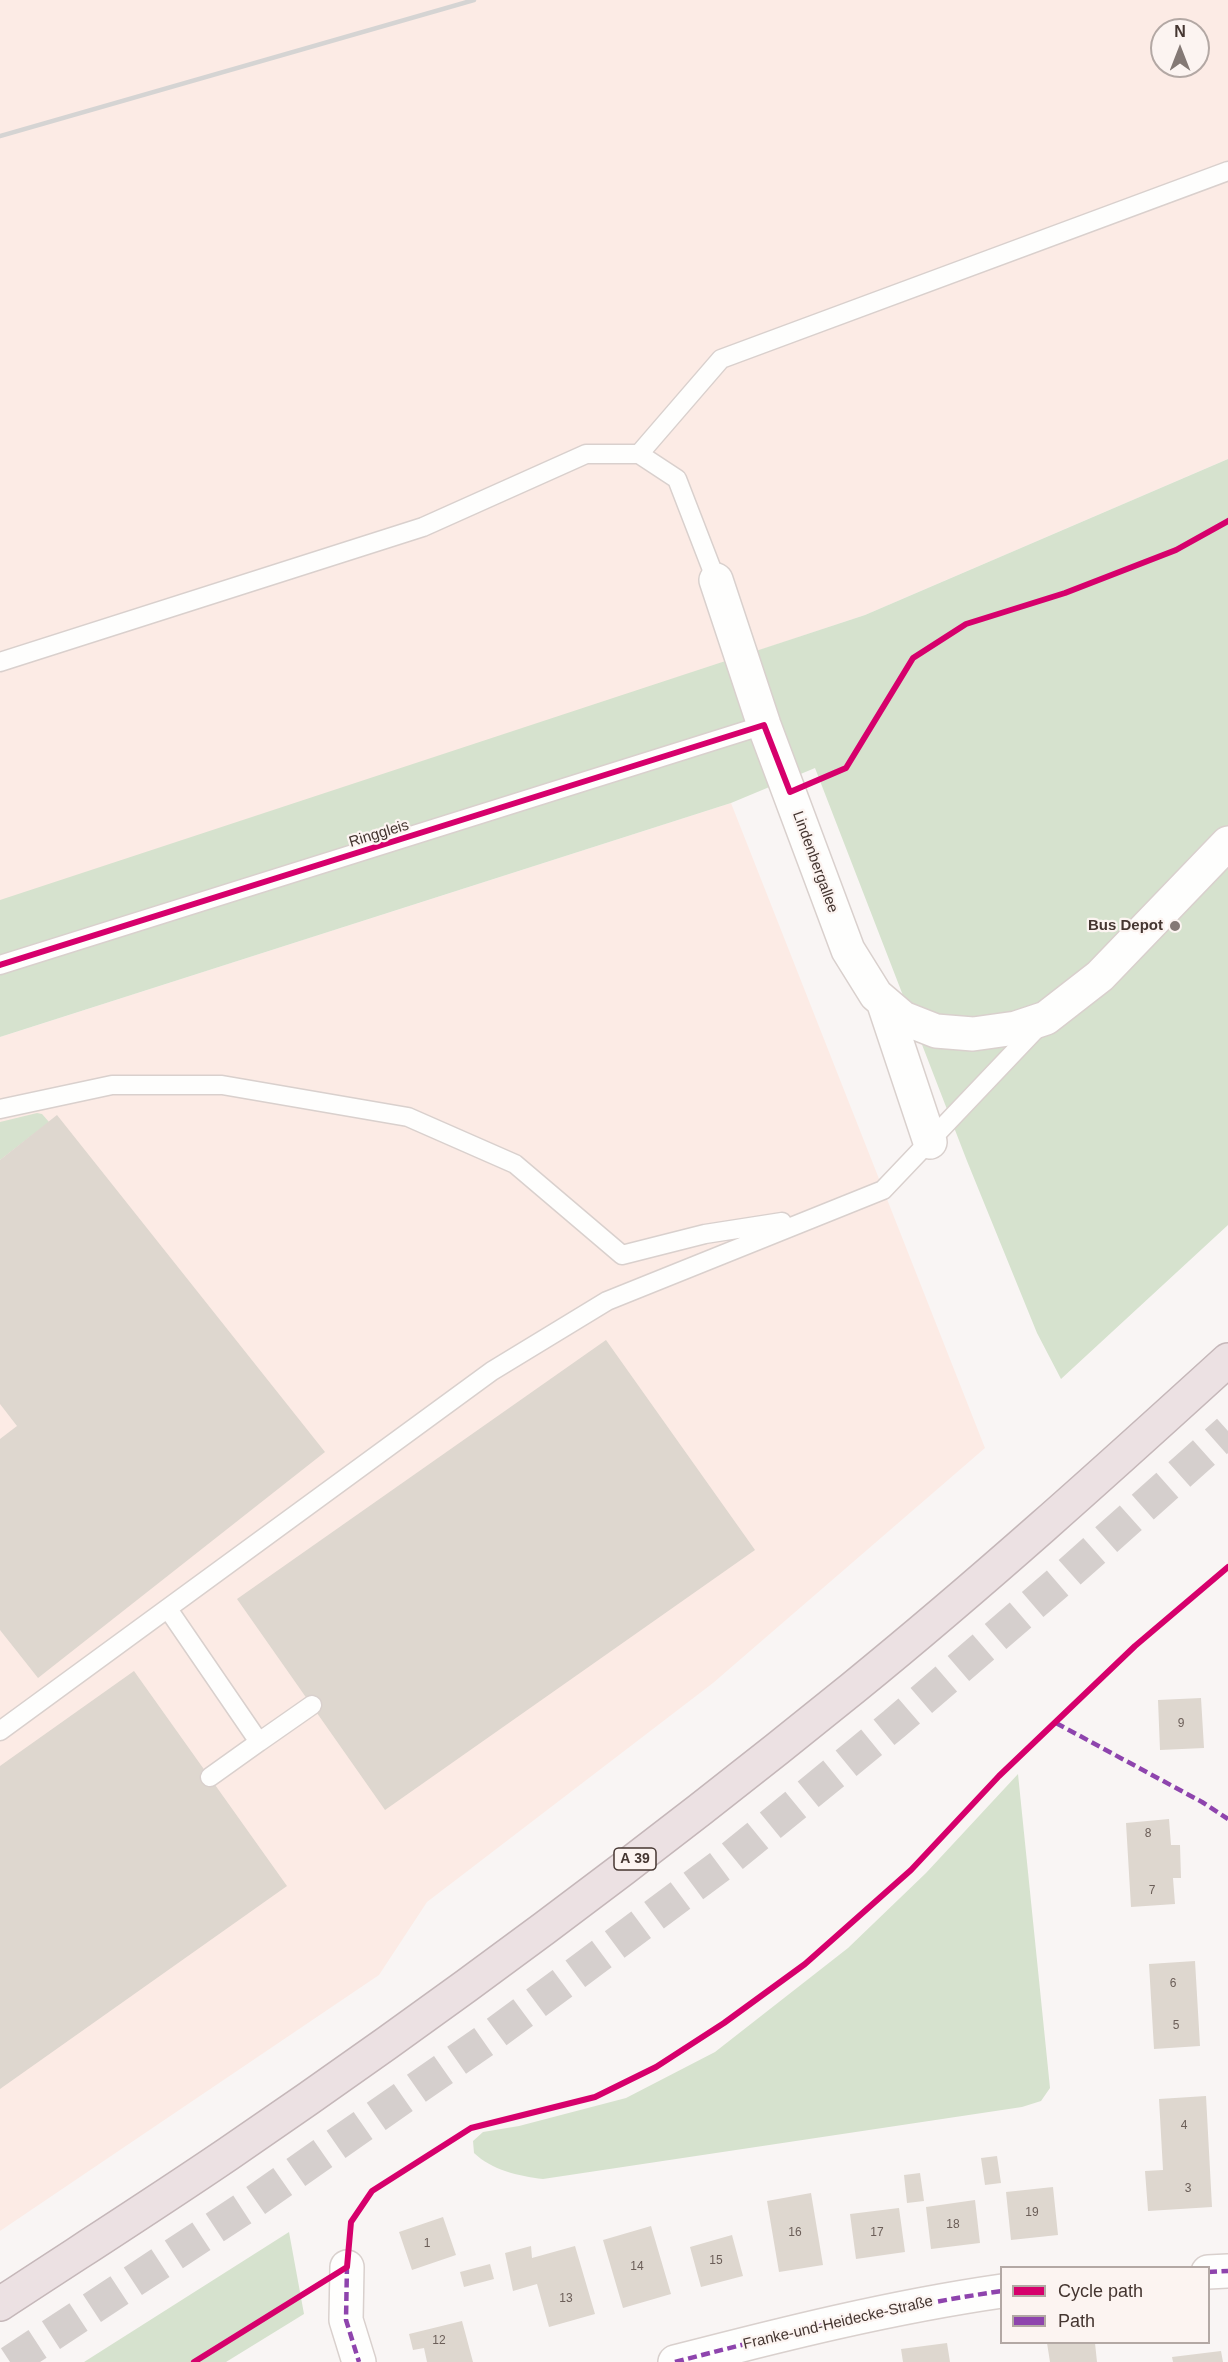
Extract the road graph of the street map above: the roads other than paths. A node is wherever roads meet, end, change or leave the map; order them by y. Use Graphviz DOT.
graph roads {
  1 [pos="1228,171"];
  2 [pos="639,454"];
  3 [pos="716,580"];
  4 [pos="0,662"];
  5 [pos="764,725"];
  6 [pos="1228,843"];
  7 [pos="0,965"];
  8 [pos="882,1001"];
  9 [pos="1046,1018"];
  10 [pos="0,1109"];
  11 [pos="930,1142"];
  12 [pos="813,1218"];
  13 [pos="1228,1360"];
  14 [pos="168,1609"];
  15 [pos="312,1705"];
  16 [pos="0,1731"];
  17 [pos="259,1742"];
  18 [pos="210,1777"];
  19 [pos="347,2267"];
  20 [pos="1228,2271"];
  21 [pos="1210,2272"];
  22 [pos="1000,2291"];
  23 [pos="0,2304"];
  24 [pos="358,2362"];
  25 [pos="675,2362"];
  1 -- 2 [label="lane"];
  2 -- 3 [label="lane"];
  2 -- 4 [label="lane"];
  3 -- 5 [label="street, Lindenbergallee"];
  5 -- 7 [label="lane, Ringgleis"];
  5 -- 8 [label="street, Lindenbergallee"];
  6 -- 9 [label="street, Lindenbergallee"];
  8 -- 9 [label="street, Lindenbergallee"];
  8 -- 11 [label="street, Lindenbergallee"];
  9 -- 11 [label="lane"];
  10 -- 12 [label="lane"];
  11 -- 12 [label="lane"];
  12 -- 14 [label="lane"];
  13 -- 23 [label="highway, A 39"];
  14 -- 16 [label="lane"];
  14 -- 17 [label="lane"];
  15 -- 17 [label="lane"];
  17 -- 18 [label="lane"];
  19 -- 24 [label="street"];
  20 -- 21 [label="street"];
  22 -- 25 [label="street, Franke-und-Heidecke-Straße"];
}
